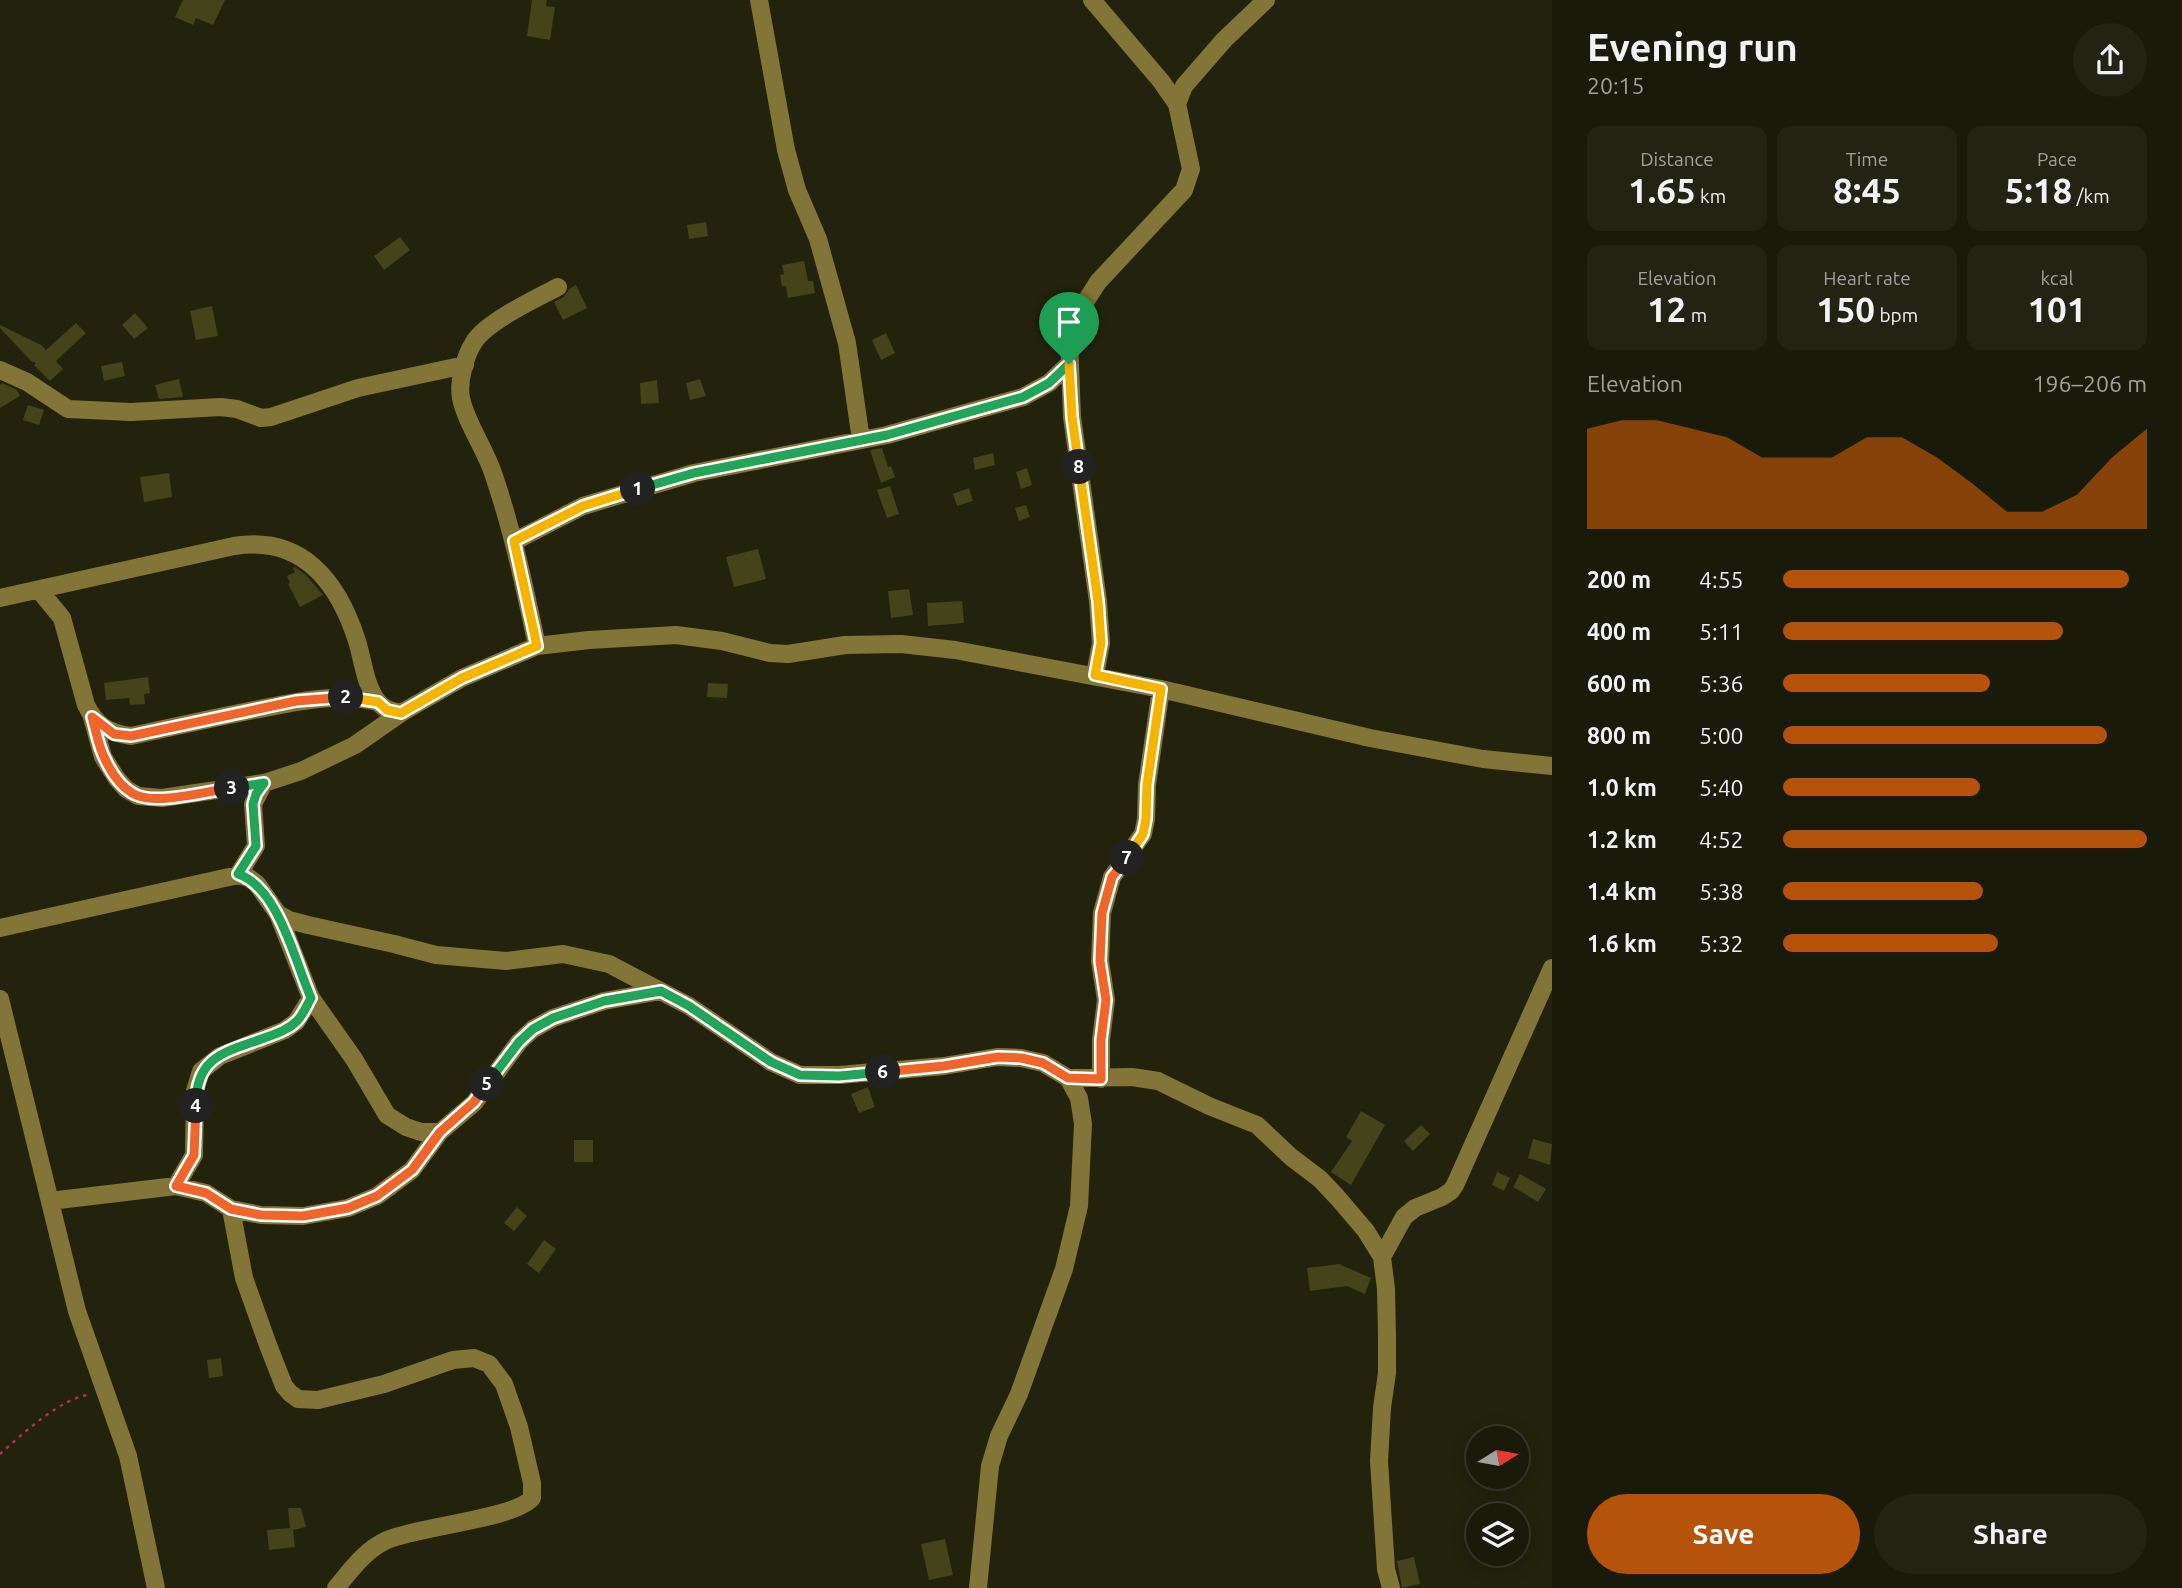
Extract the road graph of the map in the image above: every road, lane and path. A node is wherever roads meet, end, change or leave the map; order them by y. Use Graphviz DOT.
graph roads {
  1 [pos="758,0"];
  2 [pos="1093,0"];
  3 [pos="1266,0"];
  4 [pos="1177,104"];
  5 [pos="558,287"];
  6 [pos="1069,364"];
  7 [pos="465,365"];
  8 [pos="0,370"];
  9 [pos="861,440"];
  10 [pos="514,541"];
  11 [pos="38,590"];
  12 [pos="0,598"];
  13 [pos="537,646"];
  14 [pos="1095,675"];
  15 [pos="1161,689"];
  16 [pos="378,702"];
  17 [pos="401,713"];
  18 [pos="92,717"];
  19 [pos="1552,766"];
  20 [pos="264,783"];
  21 [pos="238,874"];
  22 [pos="278,914"];
  23 [pos="0,928"];
  24 [pos="1552,968"];
  25 [pos="661,991"];
  26 [pos="311,998"];
  27 [pos="0,999"];
  28 [pos="1068,1078"];
  29 [pos="1101,1079"];
  30 [pos="440,1132"];
  31 [pos="176,1186"];
  32 [pos="50,1201"];
  33 [pos="231,1209"];
  34 [pos="1382,1257"];
  35 [pos="108,1395"];
  36 [pos="0,1454"];
  37 [pos="156,1588"];
  38 [pos="336,1588"];
  39 [pos="978,1588"];
  40 [pos="1391,1588"];
  1 -- 9 [label="street"];
  2 -- 4 [label="street"];
  3 -- 4 [label="street"];
  4 -- 6 [label="street"];
  5 -- 7 [label="street"];
  6 -- 9 [label="street"];
  6 -- 14 [label="street"];
  7 -- 8 [label="street"];
  7 -- 10 [label="street"];
  9 -- 10 [label="street"];
  10 -- 13 [label="street"];
  11 -- 12 [label="street"];
  11 -- 16 [label="street"];
  11 -- 18 [label="street"];
  13 -- 14 [label="street"];
  13 -- 17 [label="street"];
  14 -- 15 [label="street"];
  15 -- 19 [label="street"];
  15 -- 29 [label="street"];
  16 -- 17 [label="street"];
  16 -- 18 [label="street"];
  17 -- 20 [label="street"];
  18 -- 20 [label="street"];
  20 -- 21 [label="street"];
  21 -- 22 [label="street"];
  21 -- 23 [label="street"];
  22 -- 25 [label="street"];
  22 -- 26 [label="street"];
  24 -- 34 [label="street"];
  25 -- 28 [label="street"];
  25 -- 30 [label="street"];
  26 -- 30 [label="street"];
  26 -- 31 [label="street"];
  27 -- 32 [label="street"];
  28 -- 29 [label="street"];
  28 -- 39 [label="street"];
  29 -- 34 [label="street"];
  30 -- 33 [label="street"];
  31 -- 32 [label="street"];
  31 -- 33 [label="street"];
  32 -- 35 [label="street"];
  33 -- 38 [label="street"];
  34 -- 40 [label="street"];
  35 -- 36 [label="path"];
  35 -- 37 [label="street"];
}
